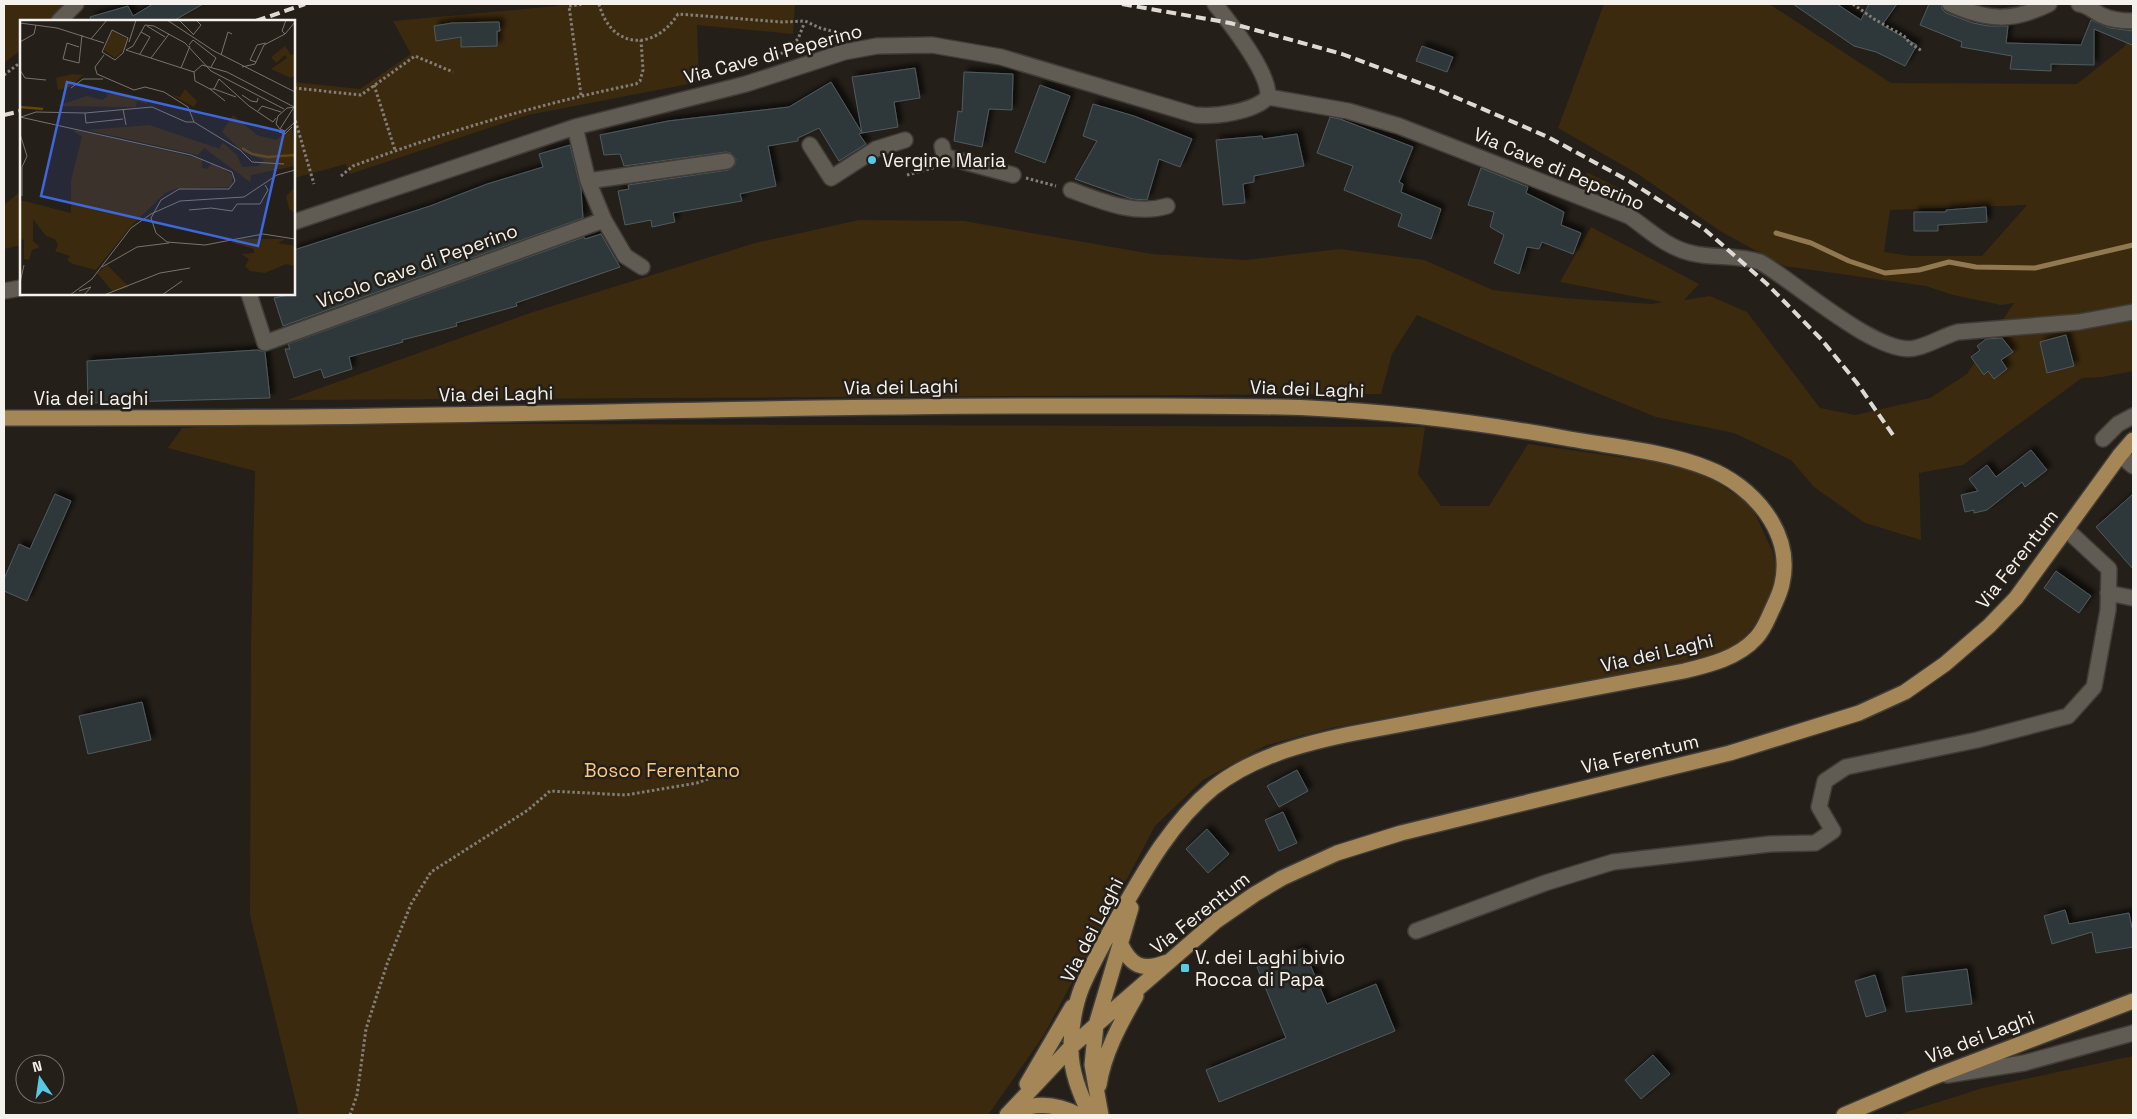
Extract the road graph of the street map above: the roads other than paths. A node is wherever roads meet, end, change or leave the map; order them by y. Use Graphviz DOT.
graph roads {
  1 [pos="76,4"];
  2 [pos="1215,4"];
  3 [pos="1950,4"];
  4 [pos="2049,4"];
  5 [pos="2082,4"];
  6 [pos="60,20"];
  7 [pos="2133,21"];
  8 [pos="1268,97"];
  9 [pos="575,127"];
  10 [pos="905,140"];
  11 [pos="810,145"];
  12 [pos="943,150"];
  13 [pos="727,161"];
  14 [pos="1013,175"];
  15 [pos="588,181"];
  16 [pos="1071,190"];
  17 [pos="1167,206"];
  18 [pos="604,220"];
  19 [pos="295,222"];
  20 [pos="642,267"];
  21 [pos="20,288"];
  22 [pos="4,291"];
  23 [pos="249,295"];
  24 [pos="2133,312"];
  25 [pos="2133,416"];
  26 [pos="4,418"];
  27 [pos="2103,439"];
  28 [pos="2133,440"];
  29 [pos="2120,455"];
  30 [pos="2133,466"];
  31 [pos="2066,530"];
  32 [pos="2108,594"];
  33 [pos="2133,598"];
  34 [pos="1140,879"];
  35 [pos="1416,931"];
  36 [pos="1120,943"];
  37 [pos="1171,960"];
  38 [pos="1082,988"];
  39 [pos="1140,988"];
  40 [pos="2133,1001"];
  41 [pos="1096,1024"];
  42 [pos="2133,1032"];
  43 [pos="1071,1047"];
  44 [pos="1931,1078"];
  45 [pos="1098,1096"];
  46 [pos="1007,1115"];
  47 [pos="1078,1115"];
  48 [pos="1090,1115"];
  49 [pos="1101,1115"];
  50 [pos="1844,1115"];
  1 -- 6 [label="street"];
  2 -- 8 [label="street"];
  3 -- 4 [label="street"];
  5 -- 7 [label="street"];
  8 -- 9 [label="street, Via Cave di Peperino"];
  8 -- 24 [label="street, Via Cave di Peperino"];
  9 -- 15 [label="street"];
  9 -- 19 [label="street, Via Cave di Peperino"];
  10 -- 11 [label="street"];
  12 -- 14 [label="street"];
  13 -- 15 [label="street"];
  15 -- 18 [label="street"];
  16 -- 17 [label="street"];
  18 -- 20 [label="street"];
  18 -- 23 [label="street, Vicolo Cave di Peperino"];
  21 -- 22 [label="street"];
  25 -- 27 [label="street"];
  26 -- 34 [label="main road, Via dei Laghi"];
  28 -- 29 [label="main road, Via Ferentum"];
  29 -- 30 [label="street"];
  29 -- 31 [label="main road, Via Ferentum"];
  31 -- 32 [label="street"];
  31 -- 37 [label="main road, Via Ferentum"];
  32 -- 33 [label="street"];
  32 -- 35 [label="street"];
  34 -- 36 [label="main road, Via dei Laghi"];
  34 -- 38 [label="main road, Via dei Laghi"];
  36 -- 37 [label="main road"];
  36 -- 41 [label="main road, Via dei Laghi"];
  37 -- 39 [label="main road, Via Ferentum"];
  38 -- 43 [label="main road, Via dei Laghi"];
  38 -- 46 [label="main road"];
  39 -- 41 [label="main road, Via Ferentum"];
  39 -- 45 [label="main road"];
  40 -- 44 [label="main road, Via dei Laghi"];
  41 -- 43 [label="main road, Via Ferentum"];
  41 -- 45 [label="main road, Via dei Laghi"];
  42 -- 44 [label="street"];
  43 -- 46 [label="main road, Via Ferentum"];
  43 -- 48 [label="main road, Via dei Laghi"];
  44 -- 50 [label="main road, Via dei Laghi"];
  45 -- 49 [label="main road, Via dei Laghi"];
  46 -- 47 [label="main road"];
}
